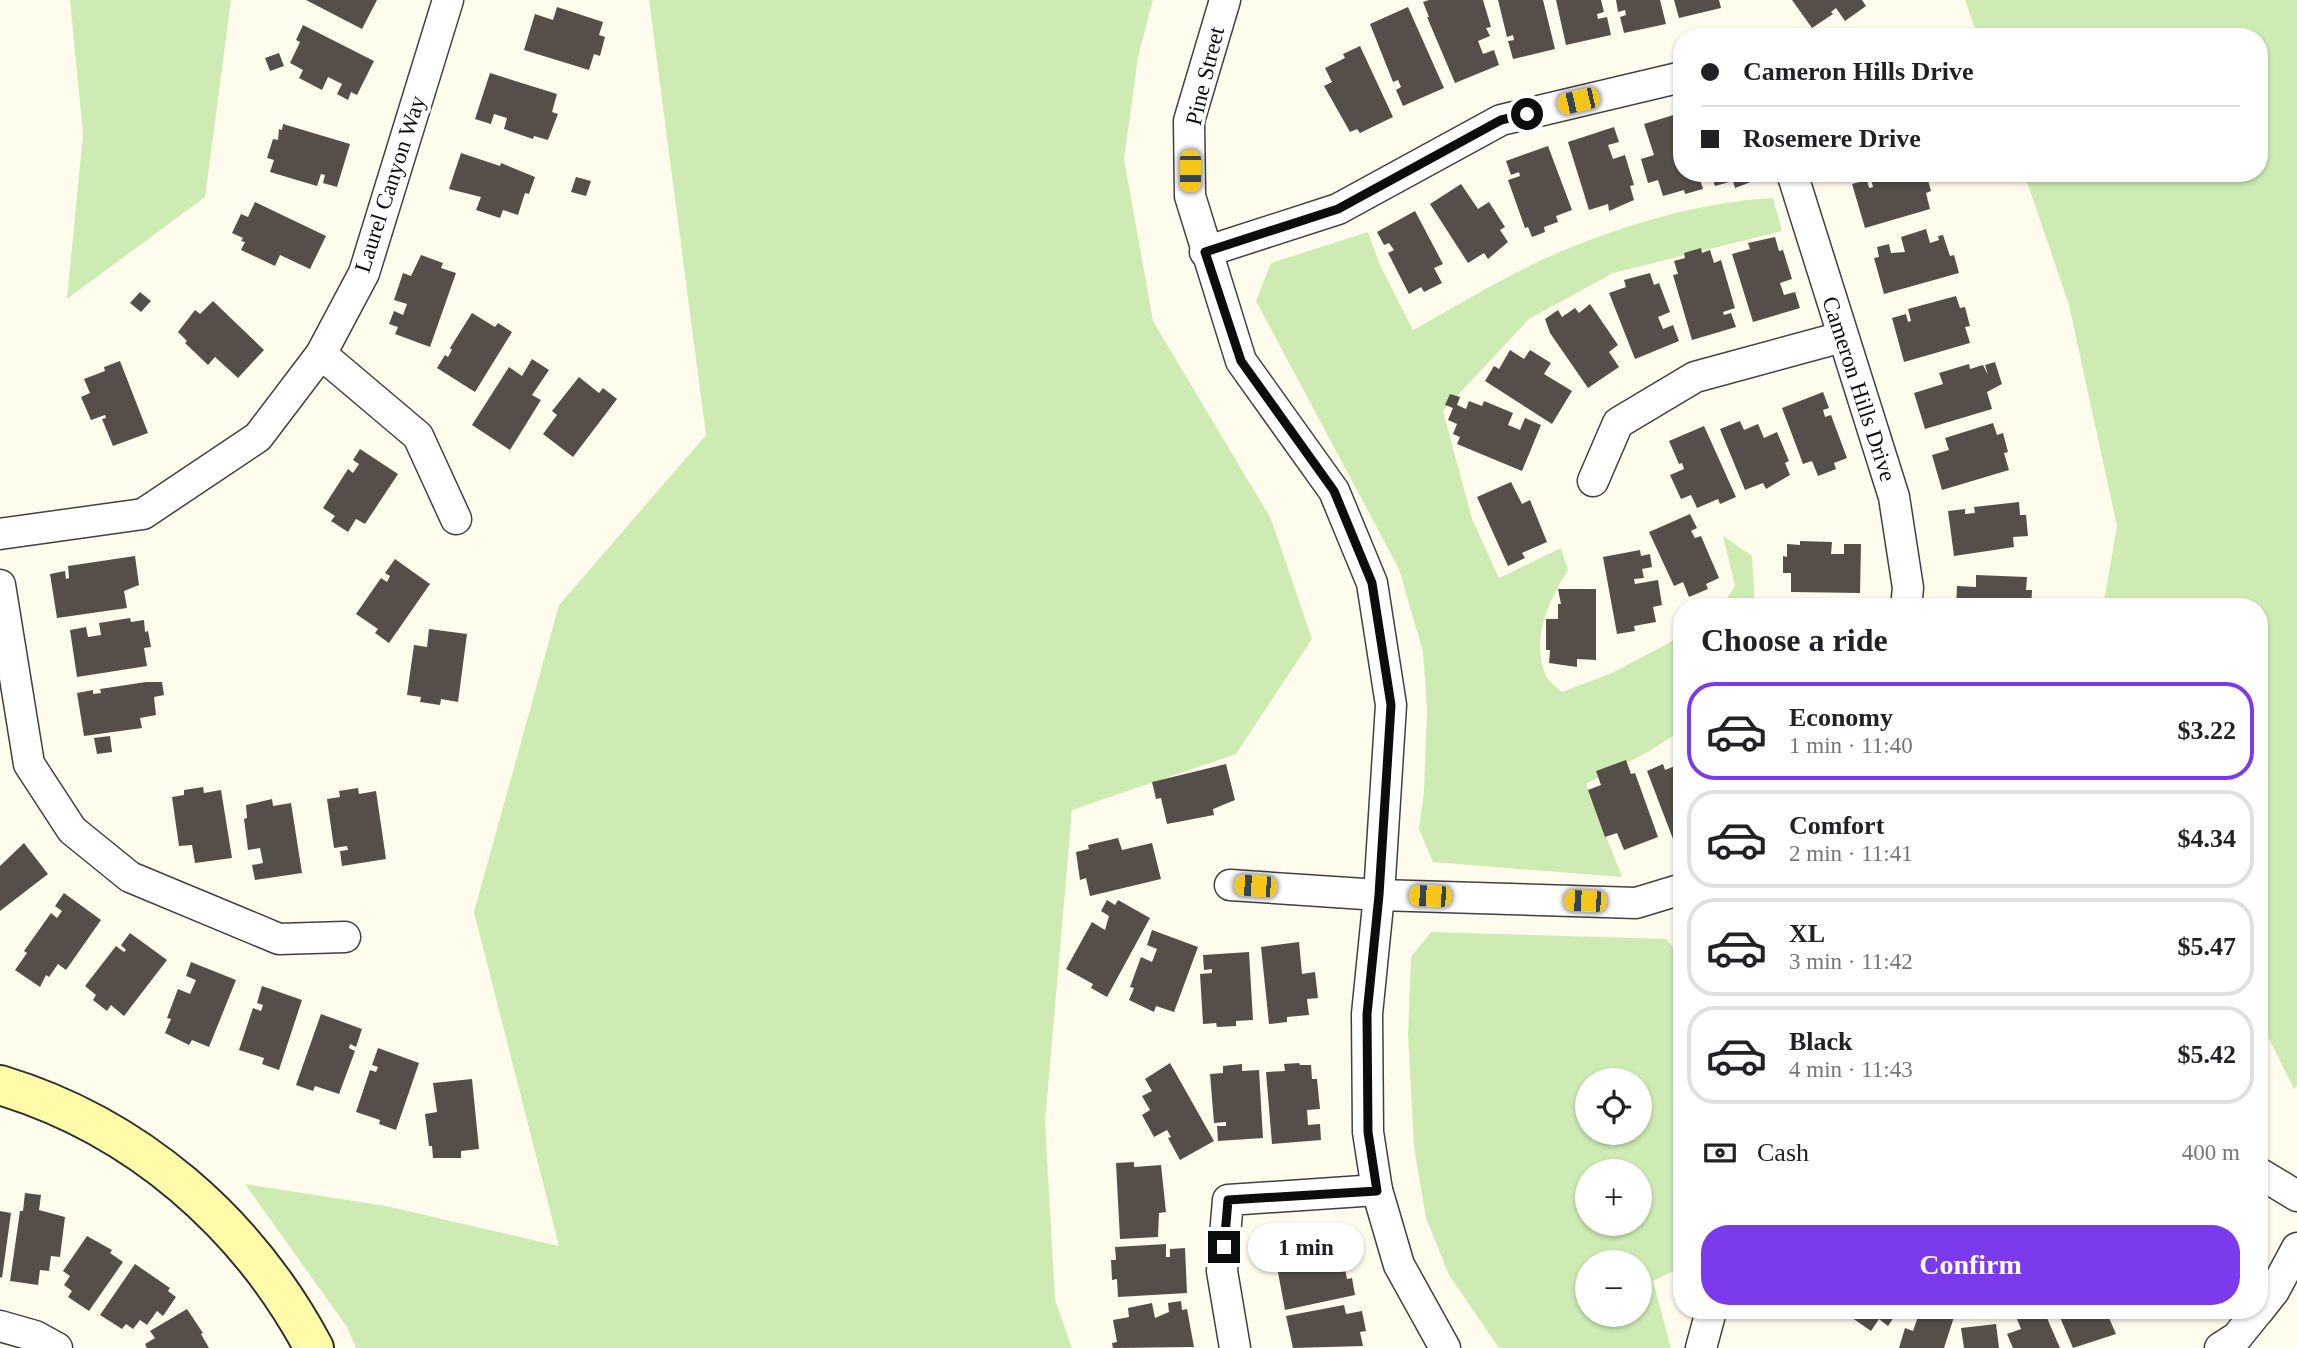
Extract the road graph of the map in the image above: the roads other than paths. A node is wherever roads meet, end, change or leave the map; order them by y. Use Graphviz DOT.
graph roads {
  1 [pos="448,0"];
  2 [pos="1225,0"];
  3 [pos="1673,79"];
  4 [pos="1795,182"];
  5 [pos="1205,252"];
  6 [pos="1842,337"];
  7 [pos="321,354"];
  8 [pos="1593,481"];
  9 [pos="456,519"];
  10 [pos="0,534"];
  11 [pos="0,585"];
  12 [pos="1908,598"];
  13 [pos="1230,885"];
  14 [pos="1673,893"];
  15 [pos="1379,895"];
  16 [pos="345,937"];
  17 [pos="0,1085"];
  18 [pos="2268,1178"];
  19 [pos="1377,1191"];
  20 [pos="2297,1196"];
  21 [pos="2297,1248"];
  22 [pos="2268,1299"];
  23 [pos="1709,1319"];
  24 [pos="2253,1319"];
  25 [pos="0,1326"];
  26 [pos="2235,1344"];
  27 [pos="57,1348"];
  28 [pos="314,1348"];
  29 [pos="1236,1348"];
  30 [pos="1445,1348"];
  31 [pos="1701,1348"];
  1 -- 7 [label="street, Laurel Canyon Way"];
  2 -- 5 [label="street, Pine Street"];
  3 -- 5 [label="street"];
  4 -- 6 [label="street, Cameron Hills Drive"];
  5 -- 15 [label="street, Pine Street"];
  6 -- 8 [label="street"];
  6 -- 12 [label="street, Cameron Hills Drive"];
  7 -- 9 [label="street"];
  7 -- 10 [label="street, Laurel Canyon Way"];
  11 -- 16 [label="street"];
  13 -- 15 [label="street"];
  14 -- 15 [label="street"];
  15 -- 19 [label="street, Pine Street"];
  17 -- 28 [label="main road"];
  18 -- 20 [label="street"];
  19 -- 29 [label="street"];
  19 -- 30 [label="street, Pine Street"];
  21 -- 22 [label="street"];
  23 -- 31 [label="street"];
  24 -- 26 [label="street"];
  25 -- 27 [label="street"];
}
